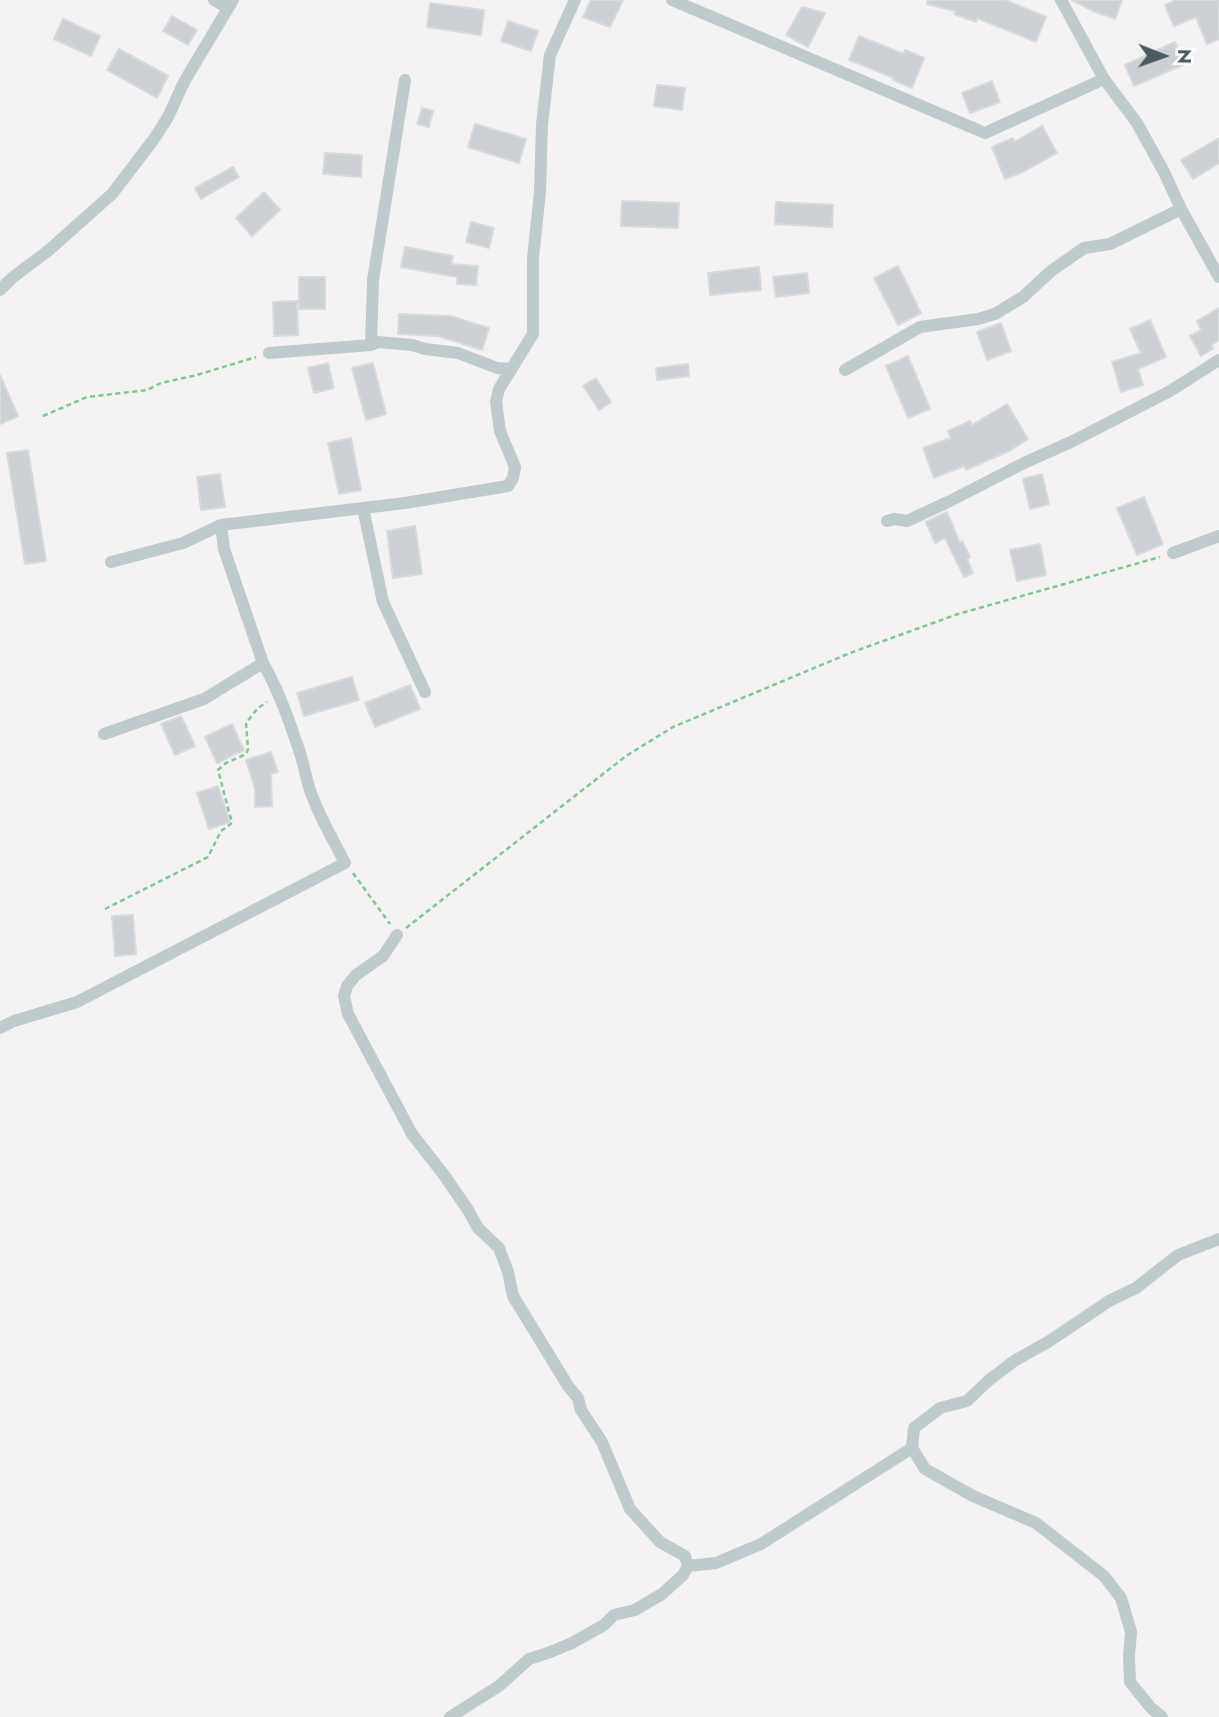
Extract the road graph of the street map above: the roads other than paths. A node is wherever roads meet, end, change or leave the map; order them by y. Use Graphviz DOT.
graph roads {
  1 [pos="215,0"];
  2 [pos="575,0"];
  3 [pos="672,0"];
  4 [pos="1061,0"];
  5 [pos="231,4"];
  6 [pos="1104,79"];
  7 [pos="405,80"];
  8 [pos="1181,209"];
  9 [pos="1219,277"];
  10 [pos="0,290"];
  11 [pos="371,345"];
  12 [pos="269,354"];
  13 [pos="1219,360"];
  14 [pos="511,369"];
  15 [pos="845,370"];
  16 [pos="363,508"];
  17 [pos="887,521"];
  18 [pos="221,525"];
  19 [pos="1219,536"];
  20 [pos="1173,553"];
  21 [pos="111,562"];
  22 [pos="263,663"];
  23 [pos="425,692"];
  24 [pos="104,734"];
  25 [pos="397,935"];
  26 [pos="0,1028"];
  27 [pos="1219,1239"];
  28 [pos="912,1448"];
  29 [pos="688,1566"];
  30 [pos="450,1717"];
  31 [pos="1162,1717"];
  1 -- 5 [label="street"];
  2 -- 14 [label="street"];
  3 -- 6 [label="street"];
  4 -- 6 [label="street"];
  5 -- 10 [label="street"];
  6 -- 8 [label="street"];
  7 -- 11 [label="street"];
  8 -- 9 [label="street"];
  8 -- 15 [label="street"];
  11 -- 12 [label="street"];
  11 -- 14 [label="street"];
  13 -- 17 [label="street"];
  14 -- 16 [label="street"];
  16 -- 18 [label="street"];
  16 -- 23 [label="street"];
  18 -- 21 [label="street"];
  18 -- 22 [label="street"];
  19 -- 20 [label="street"];
  22 -- 24 [label="street"];
  22 -- 26 [label="street"];
  25 -- 29 [label="street"];
  27 -- 28 [label="street"];
  28 -- 29 [label="street"];
  28 -- 31 [label="street"];
  29 -- 30 [label="street"];
}
